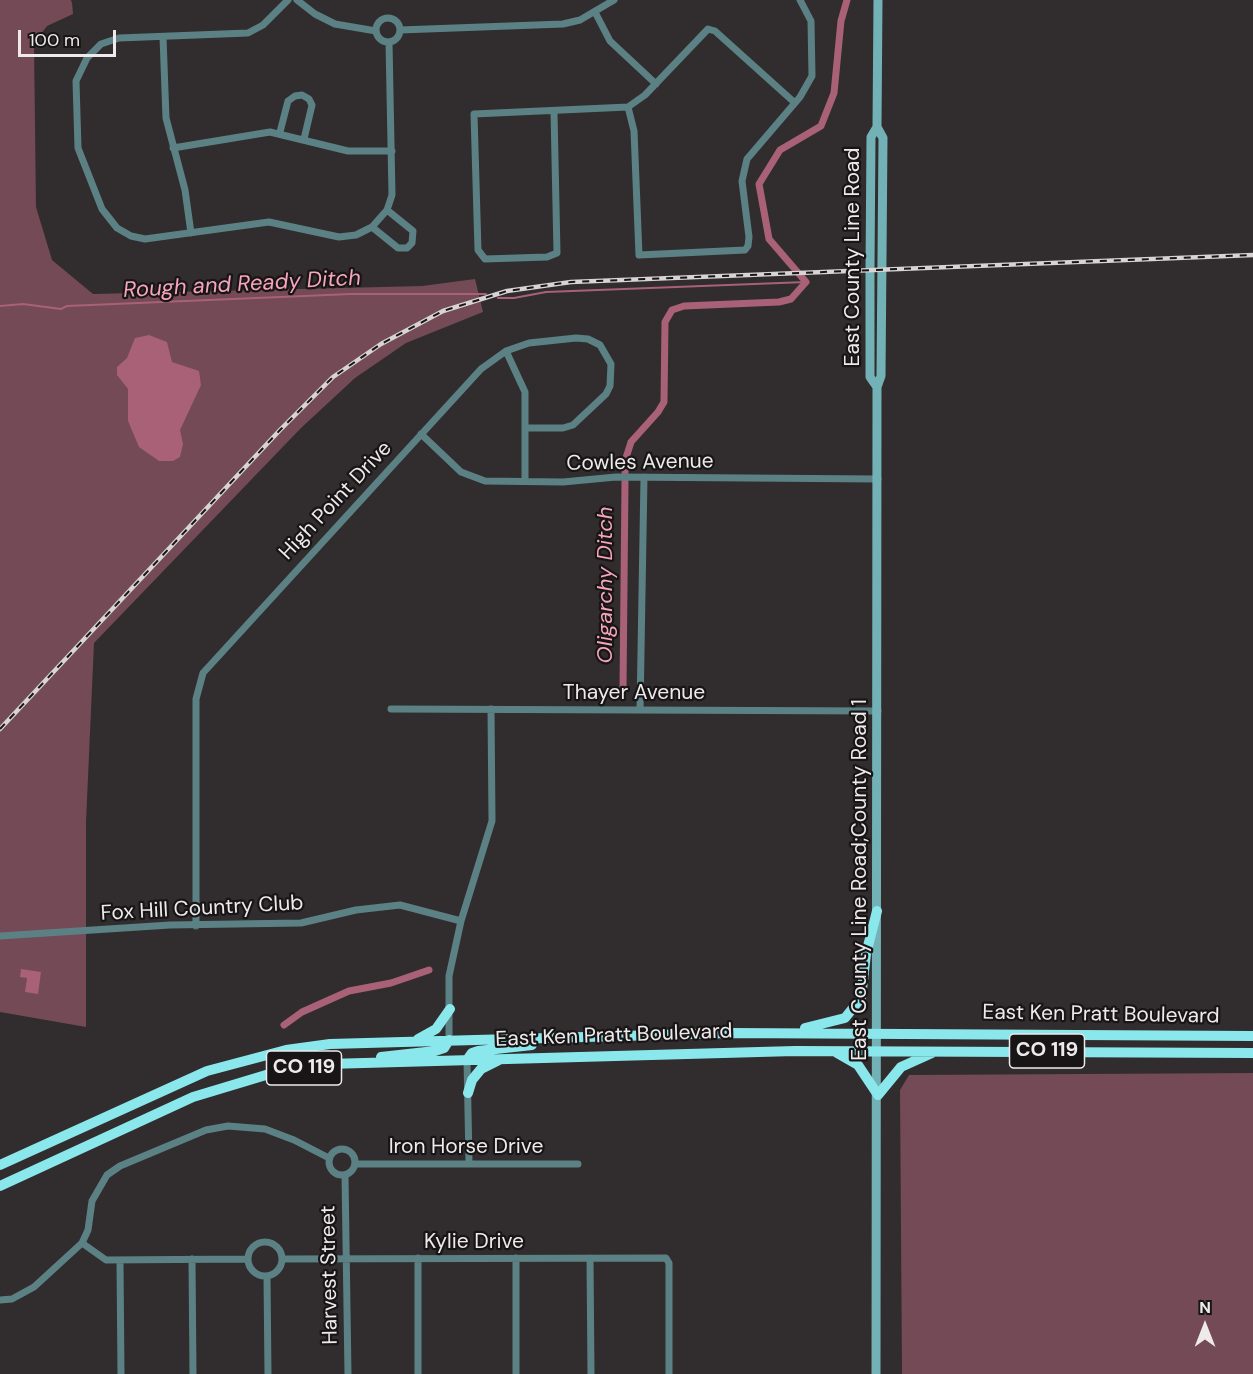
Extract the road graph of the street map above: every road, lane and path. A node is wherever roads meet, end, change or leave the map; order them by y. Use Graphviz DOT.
graph roads {
  1 [pos="288,0"];
  2 [pos="297,0"];
  3 [pos="614,0"];
  4 [pos="800,0"];
  5 [pos="878,0"];
  6 [pos="595,12"];
  7 [pos="400,30"];
  8 [pos="376,31"];
  9 [pos="163,37"];
  10 [pos="389,42"];
  11 [pos="656,84"];
  12 [pos="795,103"];
  13 [pos="628,107"];
  14 [pos="554,112"];
  15 [pos="280,132"];
  16 [pos="304,139"];
  17 [pos="173,148"];
  18 [pos="392,151"];
  19 [pos="387,210"];
  20 [pos="372,227"];
  21 [pos="191,233"];
  22 [pos="506,351"];
  23 [pos="525,428"];
  24 [pos="421,435"];
  25 [pos="644,477"];
  26 [pos="878,479"];
  27 [pos="525,482"];
  28 [pos="391,709"];
  29 [pos="491,709"];
  30 [pos="640,710"];
  31 [pos="878,711"];
  32 [pos="877,911"];
  33 [pos="461,921"];
  34 [pos="196,926"];
  35 [pos="0,936"];
  36 [pos="450,1009"];
  37 [pos="781,1033"];
  38 [pos="878,1033"];
  39 [pos="1253,1036"];
  40 [pos="542,1038"];
  41 [pos="449,1040"];
  42 [pos="412,1041"];
  43 [pos="878,1050"];
  44 [pos="832,1051"];
  45 [pos="944,1051"];
  46 [pos="1253,1055"];
  47 [pos="467,1059"];
  48 [pos="502,1059"];
  49 [pos="366,1062"];
  50 [pos="468,1093"];
  51 [pos="878,1095"];
  52 [pos="329,1158"];
  53 [pos="469,1162"];
  54 [pos="1,1164"];
  55 [pos="355,1164"];
  56 [pos="578,1164"];
  57 [pos="345,1175"];
  58 [pos="0,1188"];
  59 [pos="82,1243"];
  60 [pos="192,1258"];
  61 [pos="418,1258"];
  62 [pos="516,1258"];
  63 [pos="590,1258"];
  64 [pos="248,1259"];
  65 [pos="282,1259"];
  66 [pos="346,1259"];
  67 [pos="120,1261"];
  68 [pos="267,1276"];
  69 [pos="0,1299"];
  70 [pos="122,1374"];
  71 [pos="193,1374"];
  72 [pos="268,1374"];
  73 [pos="348,1374"];
  74 [pos="418,1374"];
  75 [pos="516,1374"];
  76 [pos="591,1374"];
  77 [pos="669,1374"];
  78 [pos="876,1374"];
  1 -- 9 [label="street"];
  2 -- 8 [label="street"];
  3 -- 6 [label="street"];
  4 -- 12 [label="street"];
  5 -- 26 [label="main road, East County Line Road;County Road 1"];
  6 -- 7 [label="street"];
  6 -- 11 [label="street"];
  7 -- 8 [label="street"];
  7 -- 10 [label="street"];
  8 -- 10 [label="street"];
  9 -- 17 [label="street"];
  9 -- 21 [label="street"];
  10 -- 18 [label="street"];
  11 -- 12 [label="street"];
  11 -- 13 [label="street"];
  12 -- 13 [label="street"];
  13 -- 14 [label="street"];
  14 -- 14 [label="street"];
  15 -- 16 [label="street"];
  15 -- 16 [label="street"];
  15 -- 17 [label="street"];
  16 -- 18 [label="street"];
  17 -- 21 [label="street"];
  18 -- 19 [label="street"];
  19 -- 20 [label="street"];
  19 -- 20 [label="street"];
  20 -- 21 [label="street"];
  22 -- 23 [label="street"];
  22 -- 23 [label="street, High Point Drive"];
  22 -- 24 [label="street, High Point Drive"];
  23 -- 27 [label="street"];
  24 -- 27 [label="street, Cowles Avenue"];
  24 -- 34 [label="street, High Point Drive"];
  25 -- 26 [label="street, Cowles Avenue"];
  25 -- 27 [label="street, Cowles Avenue"];
  25 -- 30 [label="street"];
  26 -- 31 [label="main road, East County Line Road;County Road 1"];
  28 -- 29 [label="street, Thayer Avenue"];
  29 -- 30 [label="street, Thayer Avenue"];
  29 -- 33 [label="street"];
  30 -- 31 [label="street, Thayer Avenue"];
  31 -- 32 [label="main road, East County Line Road;County Road 1"];
  32 -- 37 [label="highway"];
  32 -- 38 [label="main road, East County Line Road;County Road 1"];
  33 -- 34 [label="street, Fox Hill Country Club"];
  33 -- 36 [label="street"];
  34 -- 35 [label="street, Fox Hill Country Club"];
  36 -- 41 [label="street"];
  36 -- 42 [label="highway"];
  37 -- 38 [label="highway, East Ken Pratt Boulevard / CO 119"];
  37 -- 40 [label="highway, East Ken Pratt Boulevard / CO 119"];
  38 -- 39 [label="highway, East Ken Pratt Boulevard / CO 119"];
  38 -- 43 [label="main road, East County Line Road;County Road 1"];
  40 -- 41 [label="highway, East Ken Pratt Boulevard / CO 119"];
  40 -- 47 [label="highway"];
  41 -- 42 [label="highway, East Ken Pratt Boulevard / CO 119"];
  41 -- 49 [label="highway"];
  42 -- 54 [label="highway, East Ken Pratt Boulevard / CO 119"];
  43 -- 44 [label="highway, East Ken Pratt Boulevard / CO 119"];
  43 -- 45 [label="highway, East Ken Pratt Boulevard / CO 119"];
  43 -- 51 [label="main road, East County Line Road;County Road 1"];
  44 -- 48 [label="highway, East Ken Pratt Boulevard / CO 119"];
  44 -- 51 [label="highway"];
  45 -- 46 [label="highway, East Ken Pratt Boulevard / CO 119"];
  45 -- 51 [label="highway"];
  47 -- 48 [label="highway, East Ken Pratt Boulevard / CO 119"];
  47 -- 49 [label="highway, East Ken Pratt Boulevard / CO 119"];
  47 -- 50 [label="street"];
  48 -- 50 [label="highway"];
  49 -- 58 [label="highway, East Ken Pratt Boulevard / CO 119"];
  50 -- 53 [label="street"];
  51 -- 78 [label="main road, East County Line Road;County Road 1"];
  52 -- 55 [label="street"];
  52 -- 57 [label="street"];
  52 -- 59 [label="street"];
  53 -- 55 [label="street, Iron Horse Drive"];
  53 -- 56 [label="street, Iron Horse Drive"];
  55 -- 57 [label="street"];
  57 -- 66 [label="street, Harvest Street"];
  59 -- 67 [label="street"];
  59 -- 69 [label="street"];
  60 -- 64 [label="street"];
  60 -- 67 [label="street"];
  60 -- 71 [label="street"];
  61 -- 62 [label="street, Kylie Drive"];
  61 -- 66 [label="street, Kylie Drive"];
  61 -- 74 [label="street"];
  62 -- 63 [label="street, Kylie Drive"];
  62 -- 75 [label="street"];
  63 -- 76 [label="street"];
  63 -- 77 [label="street, Kylie Drive"];
  64 -- 65 [label="street"];
  64 -- 68 [label="street"];
  65 -- 66 [label="street, Kylie Drive"];
  65 -- 68 [label="street"];
  66 -- 73 [label="street, Harvest Street"];
  67 -- 70 [label="street"];
  68 -- 72 [label="street"];
}
